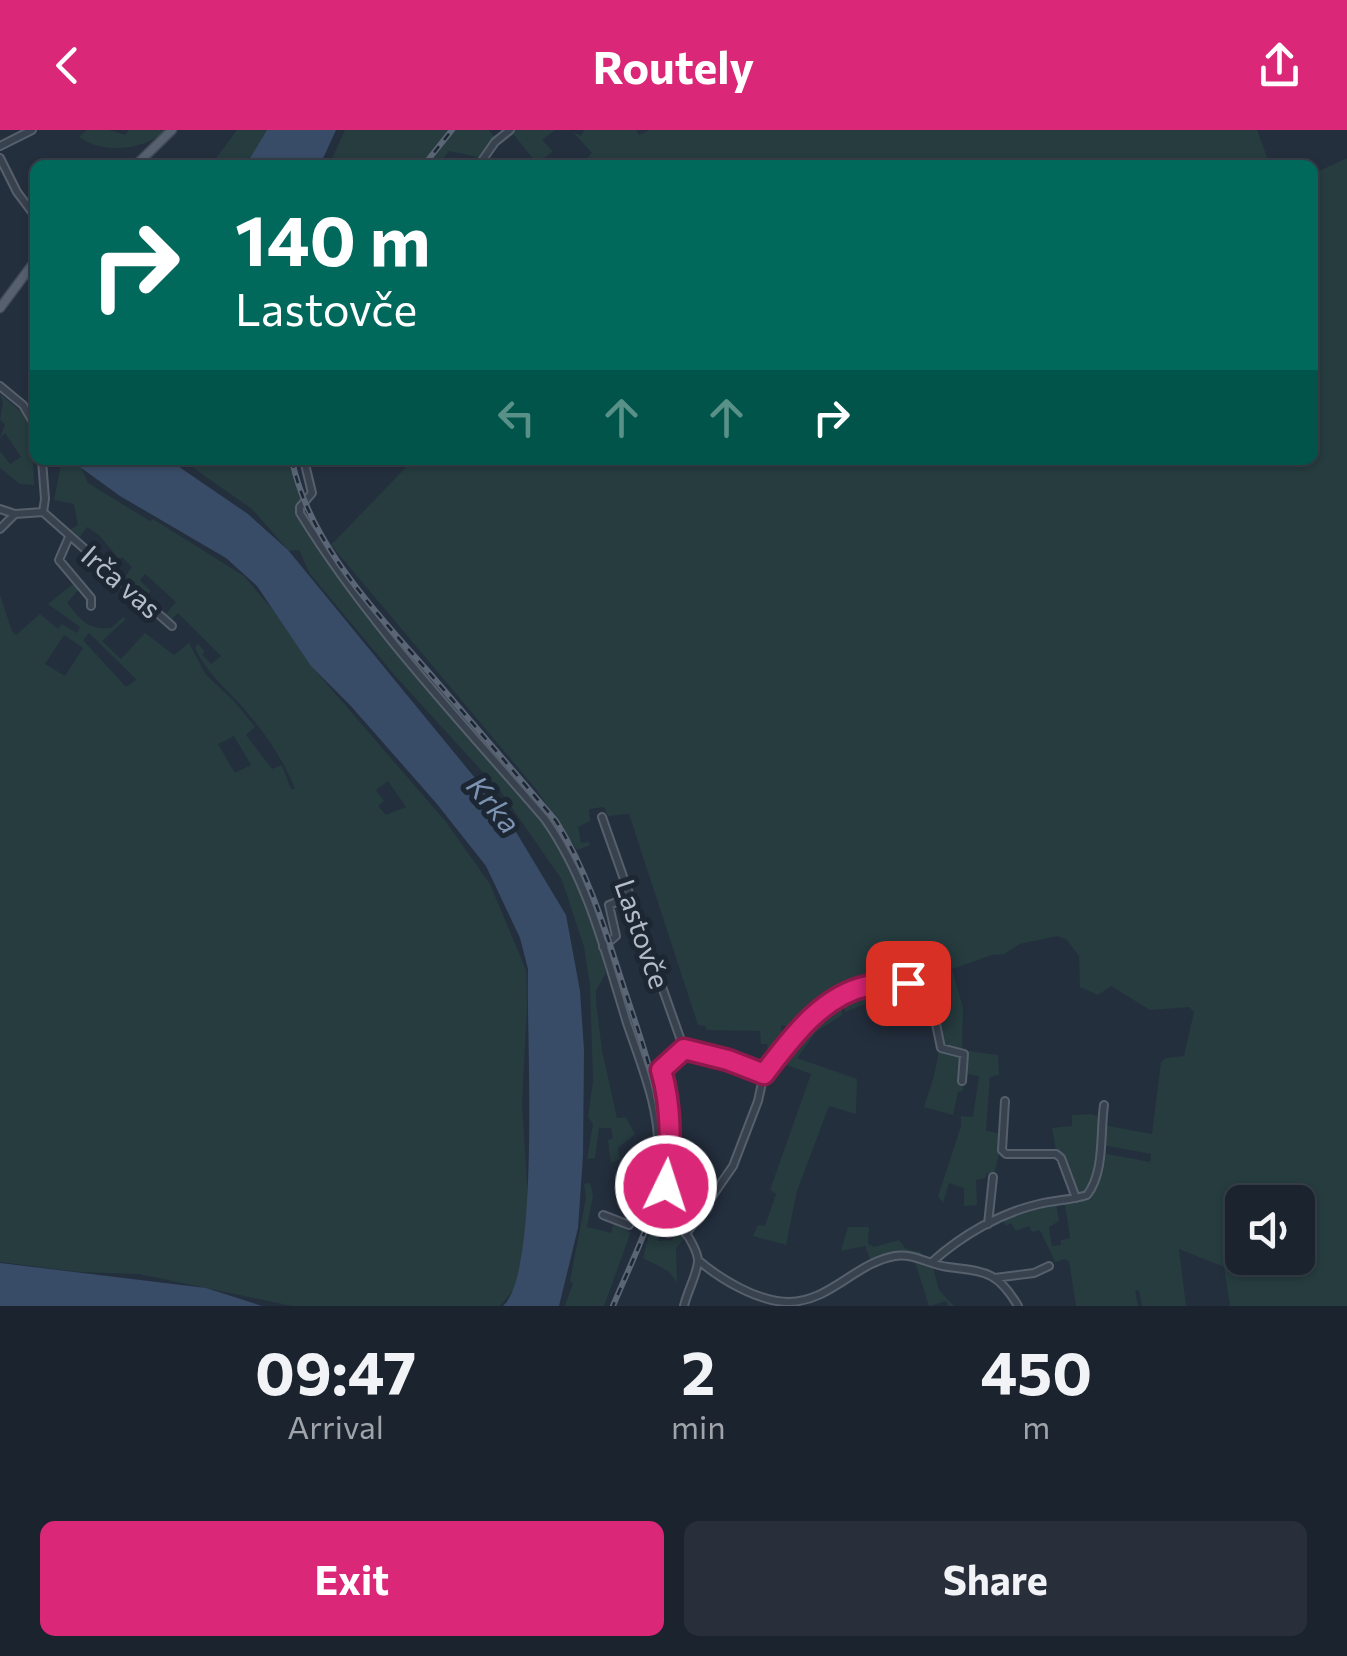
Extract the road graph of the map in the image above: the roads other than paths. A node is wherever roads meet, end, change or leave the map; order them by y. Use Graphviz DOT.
graph roads {
  1 [pos="32,130"];
  2 [pos="172,130"];
  3 [pos="510,130"];
  4 [pos="0,146"];
  5 [pos="0,158"];
  6 [pos="141,160"];
  7 [pos="482,160"];
  8 [pos="30,210"];
  9 [pos="30,268"];
  10 [pos="0,308"];
  11 [pos="0,386"];
  12 [pos="30,417"];
  13 [pos="42,465"];
  14 [pos="305,465"];
  15 [pos="0,509"];
  16 [pos="43,512"];
  17 [pos="14,514"];
  18 [pos="0,529"];
  19 [pos="70,538"];
  20 [pos="90,606"];
  21 [pos="172,626"];
  22 [pos="602,817"];
  23 [pos="629,897"];
  24 [pos="603,946"];
  25 [pos="684,1049"];
  26 [pos="764,1074"];
  27 [pos="962,1080"];
  28 [pos="1005,1101"];
  29 [pos="1104,1105"];
  30 [pos="641,1175"];
  31 [pos="993,1177"];
  32 [pos="652,1189"];
  33 [pos="1076,1198"];
  34 [pos="663,1200"];
  35 [pos="604,1215"];
  36 [pos="988,1224"];
  37 [pos="686,1234"];
  38 [pos="698,1260"];
  39 [pos="932,1262"];
  40 [pos="1049,1266"];
  41 [pos="993,1278"];
  42 [pos="684,1306"];
  43 [pos="1018,1306"];
  1 -- 4 [label="street"];
  2 -- 6 [label="main road"];
  3 -- 7 [label="street"];
  5 -- 8 [label="street"];
  9 -- 10 [label="main road"];
  11 -- 12 [label="street"];
  13 -- 16 [label="street"];
  14 -- 24 [label="street"];
  15 -- 17 [label="street"];
  16 -- 17 [label="street"];
  16 -- 19 [label="street, Irča vas"];
  17 -- 18 [label="street"];
  19 -- 20 [label="street, Irča vas"];
  19 -- 21 [label="street, Irča vas"];
  22 -- 23 [label="street, Lastovče"];
  23 -- 24 [label="street"];
  23 -- 25 [label="street, Lastovče"];
  24 -- 32 [label="street"];
  25 -- 26 [label="street"];
  25 -- 34 [label="street"];
  26 -- 27 [label="street"];
  26 -- 37 [label="street"];
  28 -- 33 [label="street"];
  29 -- 33 [label="street"];
  30 -- 32 [label="street"];
  31 -- 36 [label="street"];
  32 -- 34 [label="street"];
  32 -- 35 [label="street"];
  33 -- 36 [label="street"];
  34 -- 37 [label="street"];
  36 -- 39 [label="street"];
  37 -- 38 [label="street"];
  38 -- 39 [label="street"];
  38 -- 42 [label="street"];
  39 -- 41 [label="street"];
  40 -- 41 [label="street"];
  41 -- 43 [label="street"];
}
